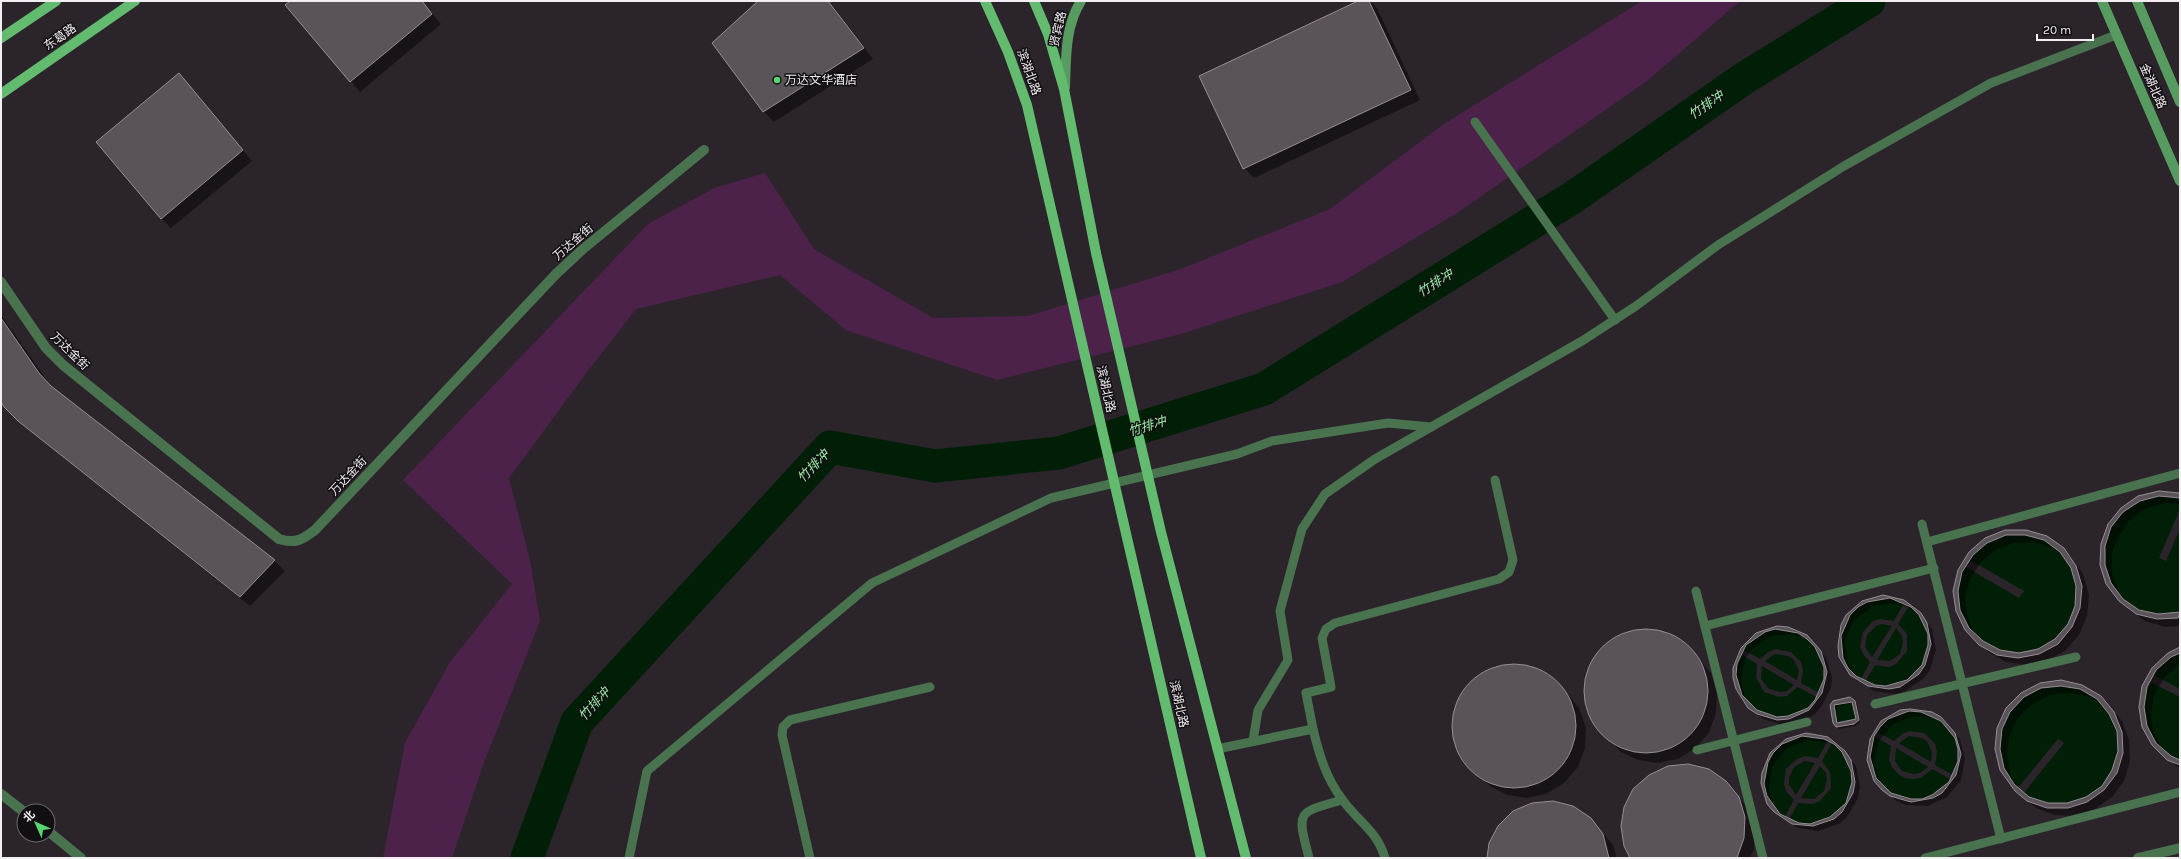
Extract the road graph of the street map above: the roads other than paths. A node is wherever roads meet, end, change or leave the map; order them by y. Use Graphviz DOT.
graph roads {
  1 [pos="56,1"];
  2 [pos="135,1"];
  3 [pos="985,1"];
  4 [pos="1034,1"];
  5 [pos="1081,1"];
  6 [pos="2102,1"];
  7 [pos="2137,1"];
  8 [pos="2116,35"];
  9 [pos="1,38"];
  10 [pos="1064,89"];
  11 [pos="1,94"];
  12 [pos="2180,102"];
  13 [pos="1475,122"];
  14 [pos="704,150"];
  15 [pos="2180,181"];
  16 [pos="1,282"];
  17 [pos="1615,320"];
  18 [pos="1431,427"];
  19 [pos="2180,473"];
  20 [pos="1495,480"];
  21 [pos="1922,524"];
  22 [pos="1927,542"];
  23 [pos="1934,568"];
  24 [pos="1696,591"];
  25 [pos="1705,626"];
  26 [pos="2076,657"];
  27 [pos="1962,684"];
  28 [pos="930,687"];
  29 [pos="1874,704"];
  30 [pos="1808,722"];
  31 [pos="1312,729"];
  32 [pos="1253,741"];
  33 [pos="1734,741"];
  34 [pos="1217,749"];
  35 [pos="1697,750"];
  36 [pos="2180,792"];
  37 [pos="1,794"];
  38 [pos="1342,800"];
  39 [pos="16,806"];
  40 [pos="56,838"];
  41 [pos="2001,838"];
  42 [pos="2180,848"];
  43 [pos="81,858"];
  44 [pos="629,858"];
  45 [pos="810,858"];
  46 [pos="1201,858"];
  47 [pos="1246,858"];
  48 [pos="1309,858"];
  49 [pos="1384,858"];
  50 [pos="1763,858"];
  51 [pos="1925,858"];
  52 [pos="2138,858"];
  1 -- 9 [label="main road"];
  2 -- 11 [label="main road, 东葛路"];
  3 -- 46 [label="main road, 滨湖北路"];
  4 -- 10 [label="main road, 滨湖北路"];
  5 -- 10 [label="main road, 贤宾路"];
  6 -- 8 [label="main road, 金湖北路"];
  7 -- 12 [label="main road, 金湖北路"];
  8 -- 15 [label="main road, 金湖北路"];
  8 -- 17 [label="lane"];
  10 -- 34 [label="main road, 滨湖北路"];
  13 -- 17 [label="lane"];
  14 -- 16 [label="street, 万达金街"];
  17 -- 18 [label="lane"];
  18 -- 32 [label="lane"];
  18 -- 44 [label="lane"];
  19 -- 22 [label="lane"];
  20 -- 31 [label="lane"];
  21 -- 22 [label="lane"];
  22 -- 23 [label="lane"];
  23 -- 25 [label="lane"];
  23 -- 27 [label="lane"];
  24 -- 25 [label="lane"];
  25 -- 33 [label="lane"];
  26 -- 27 [label="lane"];
  27 -- 29 [label="lane"];
  27 -- 41 [label="lane"];
  28 -- 45 [label="lane"];
  30 -- 33 [label="lane"];
  31 -- 32 [label="lane"];
  31 -- 38 [label="lane"];
  32 -- 34 [label="lane"];
  33 -- 35 [label="lane"];
  33 -- 50 [label="lane"];
  34 -- 47 [label="main road, 滨湖北路"];
  36 -- 41 [label="lane"];
  37 -- 39 [label="street"];
  38 -- 48 [label="lane"];
  38 -- 49 [label="lane"];
  40 -- 43 [label="street"];
  41 -- 51 [label="lane"];
  42 -- 52 [label="street"];
}
